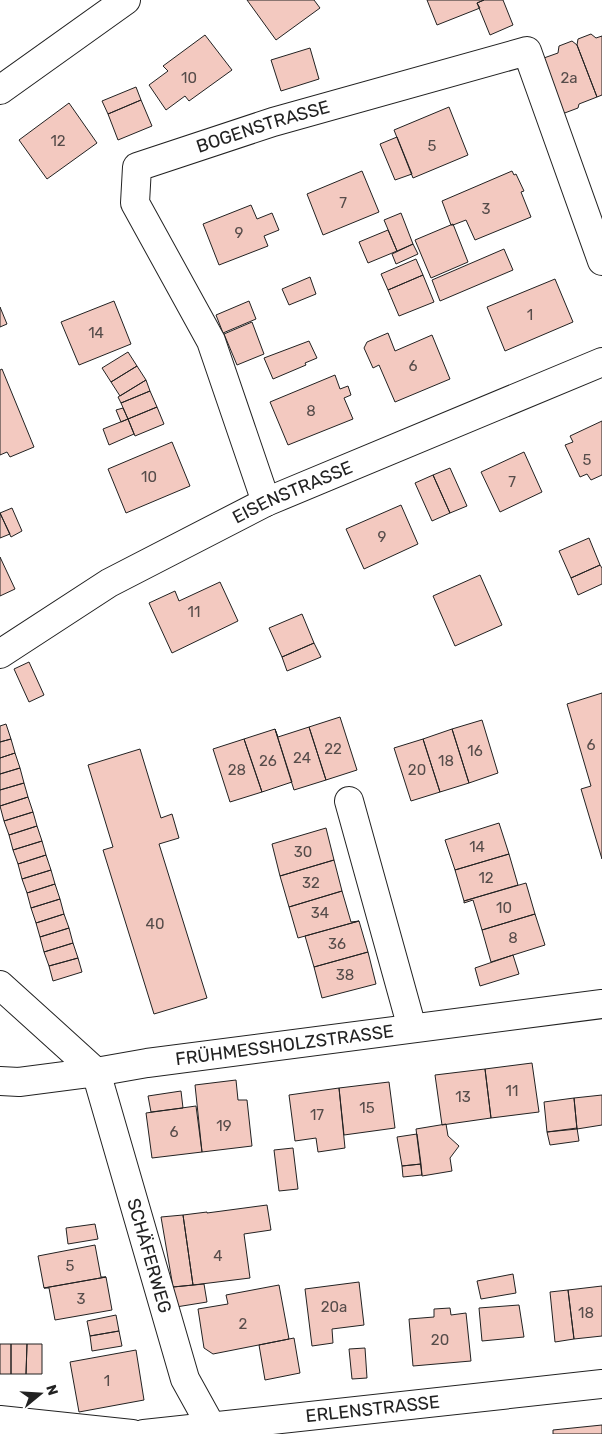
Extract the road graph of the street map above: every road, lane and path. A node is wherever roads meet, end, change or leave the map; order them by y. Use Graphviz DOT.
graph roads {
  1 [pos="126,0"];
  2 [pos="0,90"];
  3 [pos="602,261"];
  4 [pos="602,362"];
  5 [pos="266,502"];
  6 [pos="0,654"];
  7 [pos="349,801"];
  8 [pos="0,985"];
  9 [pos="602,1004"];
  10 [pos="412,1028"];
  11 [pos="96,1072"];
  12 [pos="0,1081"];
  13 [pos="602,1384"];
  14 [pos="0,1420"];
  15 [pos="210,1430"];
  16 [pos="132,1434"];
  17 [pos="144,1434"];
  1 -- 2 [label="street"];
  3 -- 5 [label="street, BOGENSTRASSE"];
  4 -- 5 [label="street, EISENSTRASSE"];
  5 -- 6 [label="street, EISENSTRASSE"];
  7 -- 10 [label="street"];
  8 -- 11 [label="street"];
  9 -- 10 [label="street, FRÜHMESSHOLZSTRASSE"];
  10 -- 11 [label="street, FRÜHMESSHOLZSTRASSE"];
  11 -- 12 [label="street"];
  11 -- 15 [label="street, SCHÄFERWEG"];
  13 -- 15 [label="street, ERLENSTRASSE"];
  14 -- 16 [label="street"];
  15 -- 17 [label="street, ERLENSTRASSE"];
}
